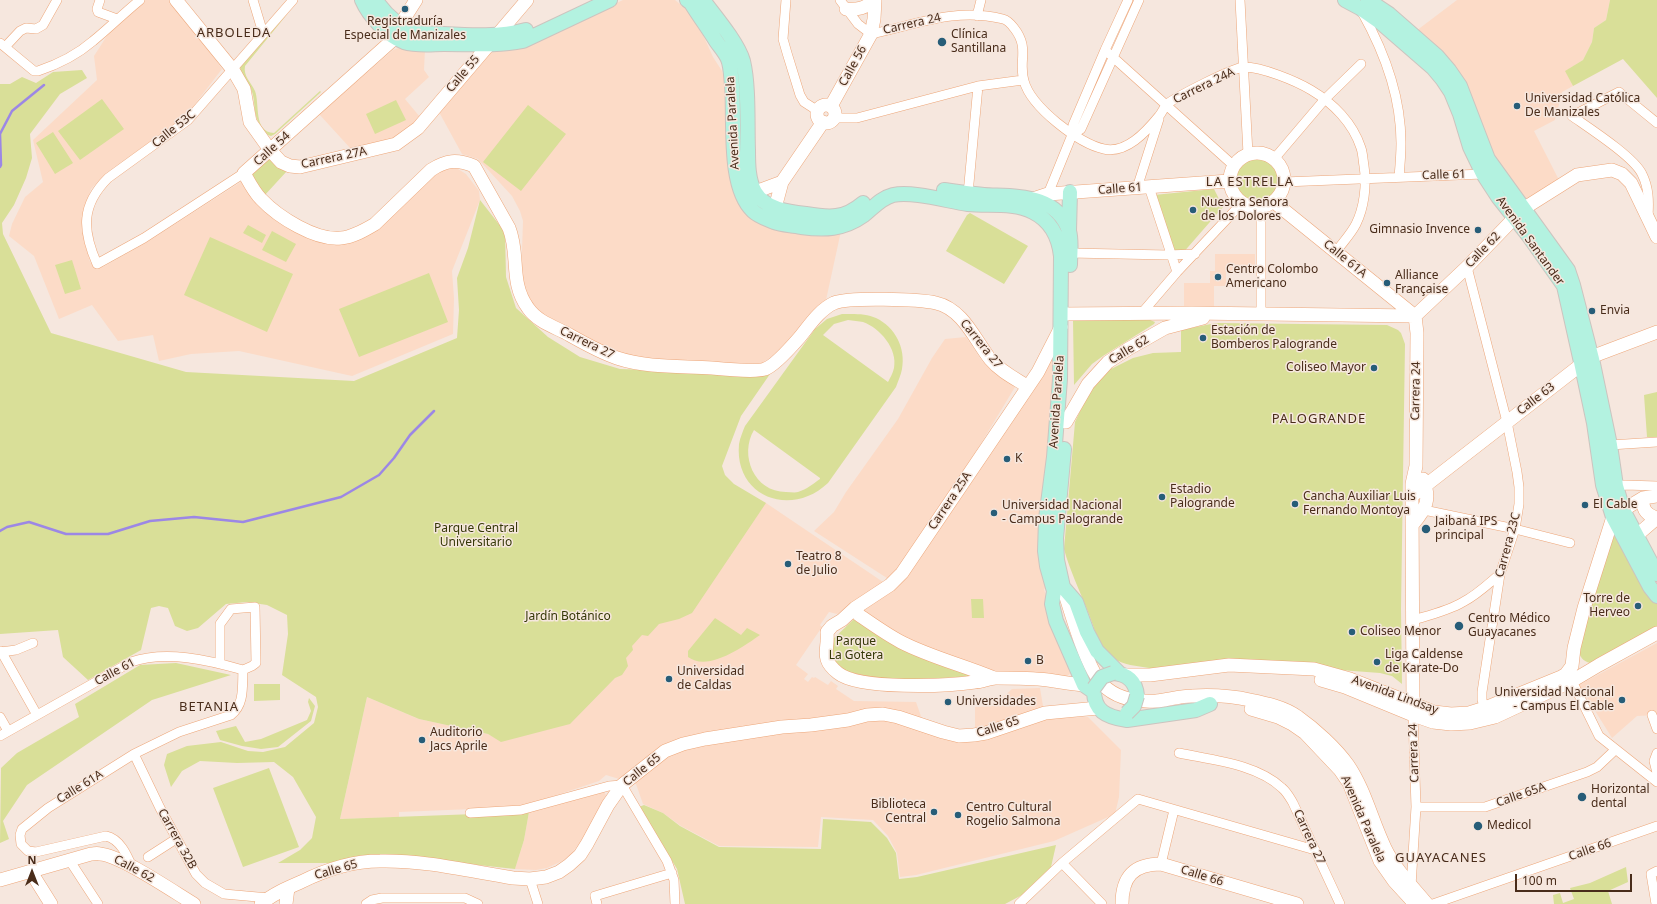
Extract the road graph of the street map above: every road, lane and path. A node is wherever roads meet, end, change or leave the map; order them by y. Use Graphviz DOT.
graph roads {
  1 [pos="57,0"];
  2 [pos="100,0"];
  3 [pos="140,0"];
  4 [pos="176,0"];
  5 [pos="253,0"];
  6 [pos="293,0"];
  7 [pos="362,0"];
  8 [pos="376,0"];
  9 [pos="416,0"];
  10 [pos="527,0"];
  11 [pos="588,0"];
  12 [pos="610,0"];
  13 [pos="687,0"];
  14 [pos="704,0"];
  15 [pos="786,0"];
  16 [pos="875,0"];
  17 [pos="981,0"];
  18 [pos="1128,0"];
  19 [pos="1139,0"];
  20 [pos="1240,0"];
  21 [pos="1345,0"];
  22 [pos="843,4"];
  23 [pos="1364,4"];
  24 [pos="977,16"];
  25 [pos="117,19"];
  26 [pos="398,31"];
  27 [pos="263,34"];
  28 [pos="870,34"];
  29 [pos="493,40"];
  30 [pos="2,45"];
  31 [pos="1105,50"];
  32 [pos="1112,57"];
  33 [pos="1360,64"];
  34 [pos="1244,67"];
  35 [pos="233,70"];
  36 [pos="1023,80"];
  37 [pos="978,86"];
  38 [pos="1325,98"];
  39 [pos="1166,105"];
  40 [pos="826,114"];
  41 [pos="1160,115"];
  42 [pos="1657,123"];
  43 [pos="1072,135"];
  44 [pos="1140,137"];
  45 [pos="396,144"];
  46 [pos="1151,145"];
  47 [pos="270,150"];
  48 [pos="1248,154"];
  49 [pos="1274,159"];
  50 [pos="1234,166"];
  51 [pos="244,173"];
  52 [pos="1483,174"];
  53 [pos="1399,177"];
  54 [pos="1366,178"];
  55 [pos="1230,181"];
  56 [pos="782,182"];
  57 [pos="1284,182"];
  58 [pos="1143,187"];
  59 [pos="755,192"];
  60 [pos="1070,192"];
  61 [pos="968,194"];
  62 [pos="1048,194"];
  63 [pos="1033,199"];
  64 [pos="1274,202"];
  65 [pos="1242,203"];
  66 [pos="1014,206"];
  67 [pos="1261,207"];
  68 [pos="775,208"];
  69 [pos="1519,213"];
  70 [pos="1648,216"];
  71 [pos="1069,232"];
  72 [pos="1657,237"];
  73 [pos="1336,252"];
  74 [pos="1070,253"];
  75 [pos="1195,254"];
  76 [pos="1172,255"];
  77 [pos="97,264"];
  78 [pos="1467,267"];
  79 [pos="1177,272"];
  80 [pos="1141,314"];
  81 [pos="1170,314"];
  82 [pos="1221,314"];
  83 [pos="1261,315"];
  84 [pos="1415,316"];
  85 [pos="1064,318"];
  86 [pos="1165,328"];
  87 [pos="1657,332"];
  88 [pos="1587,360"];
  89 [pos="1028,386"];
  90 [pos="1066,422"];
  91 [pos="1507,422"];
  92 [pos="1657,442"];
  93 [pos="1610,445"];
  94 [pos="1416,466"];
  95 [pos="1425,485"];
  96 [pos="1616,486"];
  97 [pos="1657,486"];
  98 [pos="1657,496"];
  99 [pos="1643,498"];
  100 [pos="1412,500"];
  101 [pos="1424,510"];
  102 [pos="1618,514"];
  103 [pos="1657,518"];
  104 [pos="1413,524"];
  105 [pos="1515,529"];
  106 [pos="1636,536"];
  107 [pos="1570,543"];
  108 [pos="1500,574"];
  109 [pos="1657,574"];
  110 [pos="1059,589"];
  111 [pos="1657,596"];
  112 [pos="855,608"];
  113 [pos="1413,620"];
  114 [pos="1657,633"];
  115 [pos="33,643"];
  116 [pos="1574,648"];
  117 [pos="1,651"];
  118 [pos="220,664"];
  119 [pos="1598,665"];
  120 [pos="1077,669"];
  121 [pos="243,670"];
  122 [pos="1119,674"];
  123 [pos="994,678"];
  124 [pos="1572,681"];
  125 [pos="1063,682"];
  126 [pos="1093,694"];
  127 [pos="1137,694"];
  128 [pos="1210,704"];
  129 [pos="1485,708"];
  130 [pos="1413,709"];
  131 [pos="1652,714"];
  132 [pos="37,715"];
  133 [pos="1120,715"];
  134 [pos="0,717"];
  135 [pos="1657,730"];
  136 [pos="4,733"];
  137 [pos="1615,750"];
  138 [pos="1178,752"];
  139 [pos="1657,753"];
  140 [pos="134,754"];
  141 [pos="1653,772"];
  142 [pos="1657,782"];
  143 [pos="622,786"];
  144 [pos="1416,807"];
  145 [pos="1174,810"];
  146 [pos="470,813"];
  147 [pos="1657,826"];
  148 [pos="176,839"];
  149 [pos="1315,850"];
  150 [pos="148,857"];
  151 [pos="70,861"];
  152 [pos="1062,863"];
  153 [pos="1161,864"];
  154 [pos="132,867"];
  155 [pos="31,872"];
  156 [pos="672,873"];
  157 [pos="1654,873"];
  158 [pos="530,879"];
  159 [pos="0,880"];
  160 [pos="1411,886"];
  161 [pos="288,888"];
  162 [pos="596,900"];
  163 [pos="265,901"];
  164 [pos="51,904"];
  165 [pos="98,904"];
  166 [pos="194,904"];
  167 [pos="286,904"];
  168 [pos="366,904"];
  169 [pos="478,904"];
  170 [pos="538,904"];
  171 [pos="675,904"];
  172 [pos="1019,904"];
  173 [pos="1102,904"];
  174 [pos="1122,904"];
  175 [pos="1293,904"];
  176 [pos="1340,904"];
  177 [pos="1416,904"];
  178 [pos="1427,904"];
  179 [pos="1433,904"];
  180 [pos="1656,904"];
  1 -- 30 [label="street"];
  2 -- 25 [label="street"];
  3 -- 25 [label="street"];
  4 -- 35 [label="street, Carrera 27A"];
  5 -- 27 [label="street"];
  6 -- 27 [label="street, Calle 53C"];
  7 -- 26 [label="main road"];
  8 -- 26 [label="main road"];
  9 -- 26 [label="street, Calle 54"];
  10 -- 29 [label="street, Calle 55"];
  11 -- 29 [label="main road"];
  12 -- 29 [label="main road"];
  13 -- 66 [label="main road, Avenida Paralela"];
  14 -- 59 [label="main road, Avenida Paralela"];
  15 -- 40 [label="street"];
  16 -- 22 [label="street"];
  16 -- 28 [label="street, Calle 56"];
  17 -- 24 [label="street"];
  18 -- 31 [label="street"];
  19 -- 32 [label="street"];
  20 -- 34 [label="street"];
  21 -- 23 [label="main road, Avenida Santander"];
  22 -- 28 [label="street, Carrera 24"];
  23 -- 52 [label="main road, Avenida Santander"];
  23 -- 53 [label="street"];
  23 -- 69 [label="main road, Avenida Santander"];
  24 -- 28 [label="street, Carrera 24"];
  24 -- 36 [label="street, Carrera 24"];
  25 -- 30 [label="street"];
  26 -- 29 [label="main road"];
  26 -- 47 [label="street, Calle 54"];
  27 -- 35 [label="street, Calle 53C"];
  28 -- 40 [label="street, Calle 56"];
  29 -- 45 [label="street, Calle 55"];
  31 -- 32 [label="street"];
  31 -- 43 [label="street"];
  32 -- 39 [label="street"];
  32 -- 43 [label="street"];
  33 -- 38 [label="street"];
  34 -- 38 [label="street, Carrera 24A"];
  34 -- 39 [label="street, Carrera 24A"];
  34 -- 48 [label="street"];
  35 -- 47 [label="street, Carrera 27A"];
  35 -- 77 [label="street, Calle 53C"];
  36 -- 37 [label="street"];
  36 -- 43 [label="street"];
  37 -- 40 [label="street"];
  37 -- 61 [label="street"];
  38 -- 49 [label="street"];
  38 -- 54 [label="street, Carrera 24A"];
  39 -- 41 [label="street"];
  39 -- 50 [label="street"];
  40 -- 56 [label="street, Calle 56"];
  41 -- 44 [label="street"];
  41 -- 46 [label="street"];
  42 -- 70 [label="street"];
  43 -- 44 [label="street"];
  43 -- 62 [label="street"];
  44 -- 46 [label="street"];
  45 -- 47 [label="street, Carrera 27A"];
  46 -- 58 [label="street"];
  47 -- 51 [label="street, Calle 54"];
  48 -- 49 [label="street"];
  48 -- 50 [label="street"];
  49 -- 57 [label="street"];
  50 -- 55 [label="street"];
  51 -- 77 [label="street, Calle 54"];
  51 -- 89 [label="street, Carrera 27"];
  52 -- 53 [label="street, Calle 61"];
  52 -- 69 [label="main road, Avenida Santander"];
  53 -- 54 [label="street, Calle 61"];
  54 -- 57 [label="street, Calle 61"];
  54 -- 73 [label="street, Carrera 24A"];
  55 -- 58 [label="street, Calle 61"];
  55 -- 65 [label="street"];
  56 -- 59 [label="street"];
  56 -- 68 [label="street, Calle 56"];
  57 -- 64 [label="street"];
  58 -- 60 [label="street, Calle 61"];
  58 -- 76 [label="street"];
  59 -- 68 [label="main road, Avenida Paralela"];
  60 -- 62 [label="street, Calle 61"];
  60 -- 71 [label="main road"];
  61 -- 63 [label="main road, Avenida Paralela"];
  61 -- 68 [label="main road, Avenida Paralela"];
  62 -- 63 [label="street, Calle 61"];
  63 -- 66 [label="street, Calle 61"];
  63 -- 71 [label="main road, Avenida Paralela"];
  64 -- 67 [label="street"];
  64 -- 73 [label="street, Calle 61A"];
  65 -- 67 [label="street"];
  65 -- 75 [label="street"];
  66 -- 85 [label="main road, Avenida Paralela"];
  67 -- 83 [label="street"];
  69 -- 70 [label="street, Calle 62"];
  69 -- 78 [label="street, Calle 62"];
  69 -- 88 [label="main road, Avenida Santander"];
  70 -- 72 [label="street, Calle 62"];
  71 -- 74 [label="main road, Avenida Paralela"];
  73 -- 84 [label="street, Calle 61A"];
  74 -- 76 [label="street"];
  74 -- 85 [label="main road, Avenida Paralela"];
  75 -- 76 [label="street"];
  75 -- 79 [label="street"];
  76 -- 79 [label="street"];
  78 -- 84 [label="street, Calle 62"];
  78 -- 91 [label="street, Carrera 23C"];
  79 -- 80 [label="street"];
  80 -- 81 [label="street, Calle 62"];
  80 -- 85 [label="street, Calle 62"];
  81 -- 82 [label="street, Calle 62"];
  81 -- 86 [label="street"];
  82 -- 83 [label="street, Calle 62"];
  82 -- 86 [label="street, Calle 62"];
  83 -- 84 [label="street, Calle 62"];
  84 -- 94 [label="street, Carrera 24"];
  85 -- 89 [label="street, Carrera 25A"];
  85 -- 90 [label="main road, Avenida Paralela"];
  85 -- 110 [label="main road, Avenida Paralela"];
  86 -- 90 [label="street, Calle 62"];
  87 -- 88 [label="street, Calle 63"];
  88 -- 91 [label="street, Calle 63"];
  88 -- 93 [label="main road, Avenida Santander"];
  88 -- 102 [label="main road, Avenida Santander"];
  89 -- 112 [label="street, Carrera 25A"];
  90 -- 110 [label="main road, Avenida Paralela"];
  91 -- 95 [label="street, Calle 63"];
  91 -- 105 [label="street, Carrera 23C"];
  92 -- 93 [label="street"];
  93 -- 96 [label="main road, Avenida Santander"];
  94 -- 95 [label="street, Carrera 24"];
  94 -- 100 [label="street, Carrera 24"];
  95 -- 100 [label="street, Calle 63"];
  95 -- 101 [label="street, Carrera 24"];
  96 -- 97 [label="street"];
  96 -- 102 [label="main road, Avenida Santander"];
  98 -- 99 [label="street"];
  99 -- 102 [label="street"];
  99 -- 103 [label="street"];
  100 -- 101 [label="street"];
  100 -- 104 [label="street, Carrera 24"];
  101 -- 104 [label="street"];
  101 -- 105 [label="street"];
  102 -- 106 [label="main road, Avenida Santander"];
  102 -- 111 [label="main road, Avenida Santander"];
  102 -- 116 [label="street, Avenida Lindsay"];
  103 -- 106 [label="street"];
  104 -- 113 [label="street, Carrera 24"];
  105 -- 107 [label="street"];
  105 -- 108 [label="street, Carrera 23C"];
  106 -- 109 [label="main road, Avenida Santander"];
  108 -- 113 [label="street"];
  108 -- 129 [label="street, Carrera 23C"];
  110 -- 120 [label="main road"];
  110 -- 122 [label="main road"];
  110 -- 128 [label="street, Avenida Paralela"];
  110 -- 160 [label="street, Avenida Paralela"];
  112 -- 123 [label="street"];
  112 -- 123 [label="street, Carrera 25A"];
  113 -- 130 [label="street, Carrera 24"];
  114 -- 119 [label="street, Avenida Lindsay"];
  115 -- 117 [label="street"];
  116 -- 119 [label="street"];
  116 -- 129 [label="street, Avenida Lindsay"];
  117 -- 132 [label="street"];
  118 -- 121 [label="street, Calle 61"];
  118 -- 121 [label="street"];
  118 -- 132 [label="street, Calle 61"];
  119 -- 124 [label="street, Avenida Lindsay"];
  120 -- 125 [label="street"];
  120 -- 126 [label="main road"];
  121 -- 140 [label="street, Calle 61A"];
  122 -- 126 [label="main road, bridge"];
  122 -- 127 [label="main road"];
  122 -- 130 [label="street, Avenida Lindsay"];
  123 -- 125 [label="street"];
  124 -- 130 [label="street, Avenida Lindsay"];
  124 -- 137 [label="street"];
  125 -- 126 [label="street"];
  126 -- 133 [label="main road"];
  126 -- 143 [label="street, Calle 65"];
  127 -- 130 [label="street, Avenida Lindsay"];
  127 -- 133 [label="main road, bridge"];
  128 -- 133 [label="main road"];
  128 -- 177 [label="street, Avenida Paralela"];
  129 -- 130 [label="street, Avenida Lindsay"];
  130 -- 144 [label="street, Carrera 24"];
  131 -- 135 [label="street"];
  132 -- 136 [label="street, Calle 61"];
  134 -- 136 [label="street"];
  137 -- 141 [label="street"];
  137 -- 144 [label="street, Calle 65A"];
  138 -- 149 [label="street, Carrera 27"];
  139 -- 141 [label="street"];
  140 -- 148 [label="street, Carrera 32B"];
  140 -- 154 [label="street, Calle 61A"];
  141 -- 142 [label="street"];
  143 -- 146 [label="street"];
  143 -- 156 [label="street"];
  143 -- 158 [label="street, Calle 65"];
  144 -- 160 [label="street, Carrera 24"];
  145 -- 149 [label="street"];
  145 -- 152 [label="street"];
  145 -- 153 [label="street"];
  147 -- 179 [label="street, Calle 66"];
  148 -- 150 [label="street, Calle 62"];
  148 -- 163 [label="street, Carrera 32B"];
  149 -- 176 [label="street, Carrera 27"];
  151 -- 154 [label="street, Calle 62"];
  151 -- 155 [label="street, Calle 62"];
  151 -- 165 [label="street"];
  152 -- 172 [label="street"];
  152 -- 173 [label="street"];
  153 -- 174 [label="street"];
  153 -- 175 [label="street, Calle 66"];
  154 -- 166 [label="street, Calle 62"];
  155 -- 159 [label="street, Calle 62"];
  155 -- 164 [label="street"];
  156 -- 162 [label="street"];
  156 -- 171 [label="street"];
  157 -- 180 [label="street"];
  158 -- 161 [label="street, Calle 65"];
  158 -- 170 [label="street"];
  160 -- 178 [label="street, Avenida Paralela"];
  161 -- 163 [label="street, Calle 65"];
  161 -- 167 [label="street"];
  168 -- 169 [label="street"];
}
